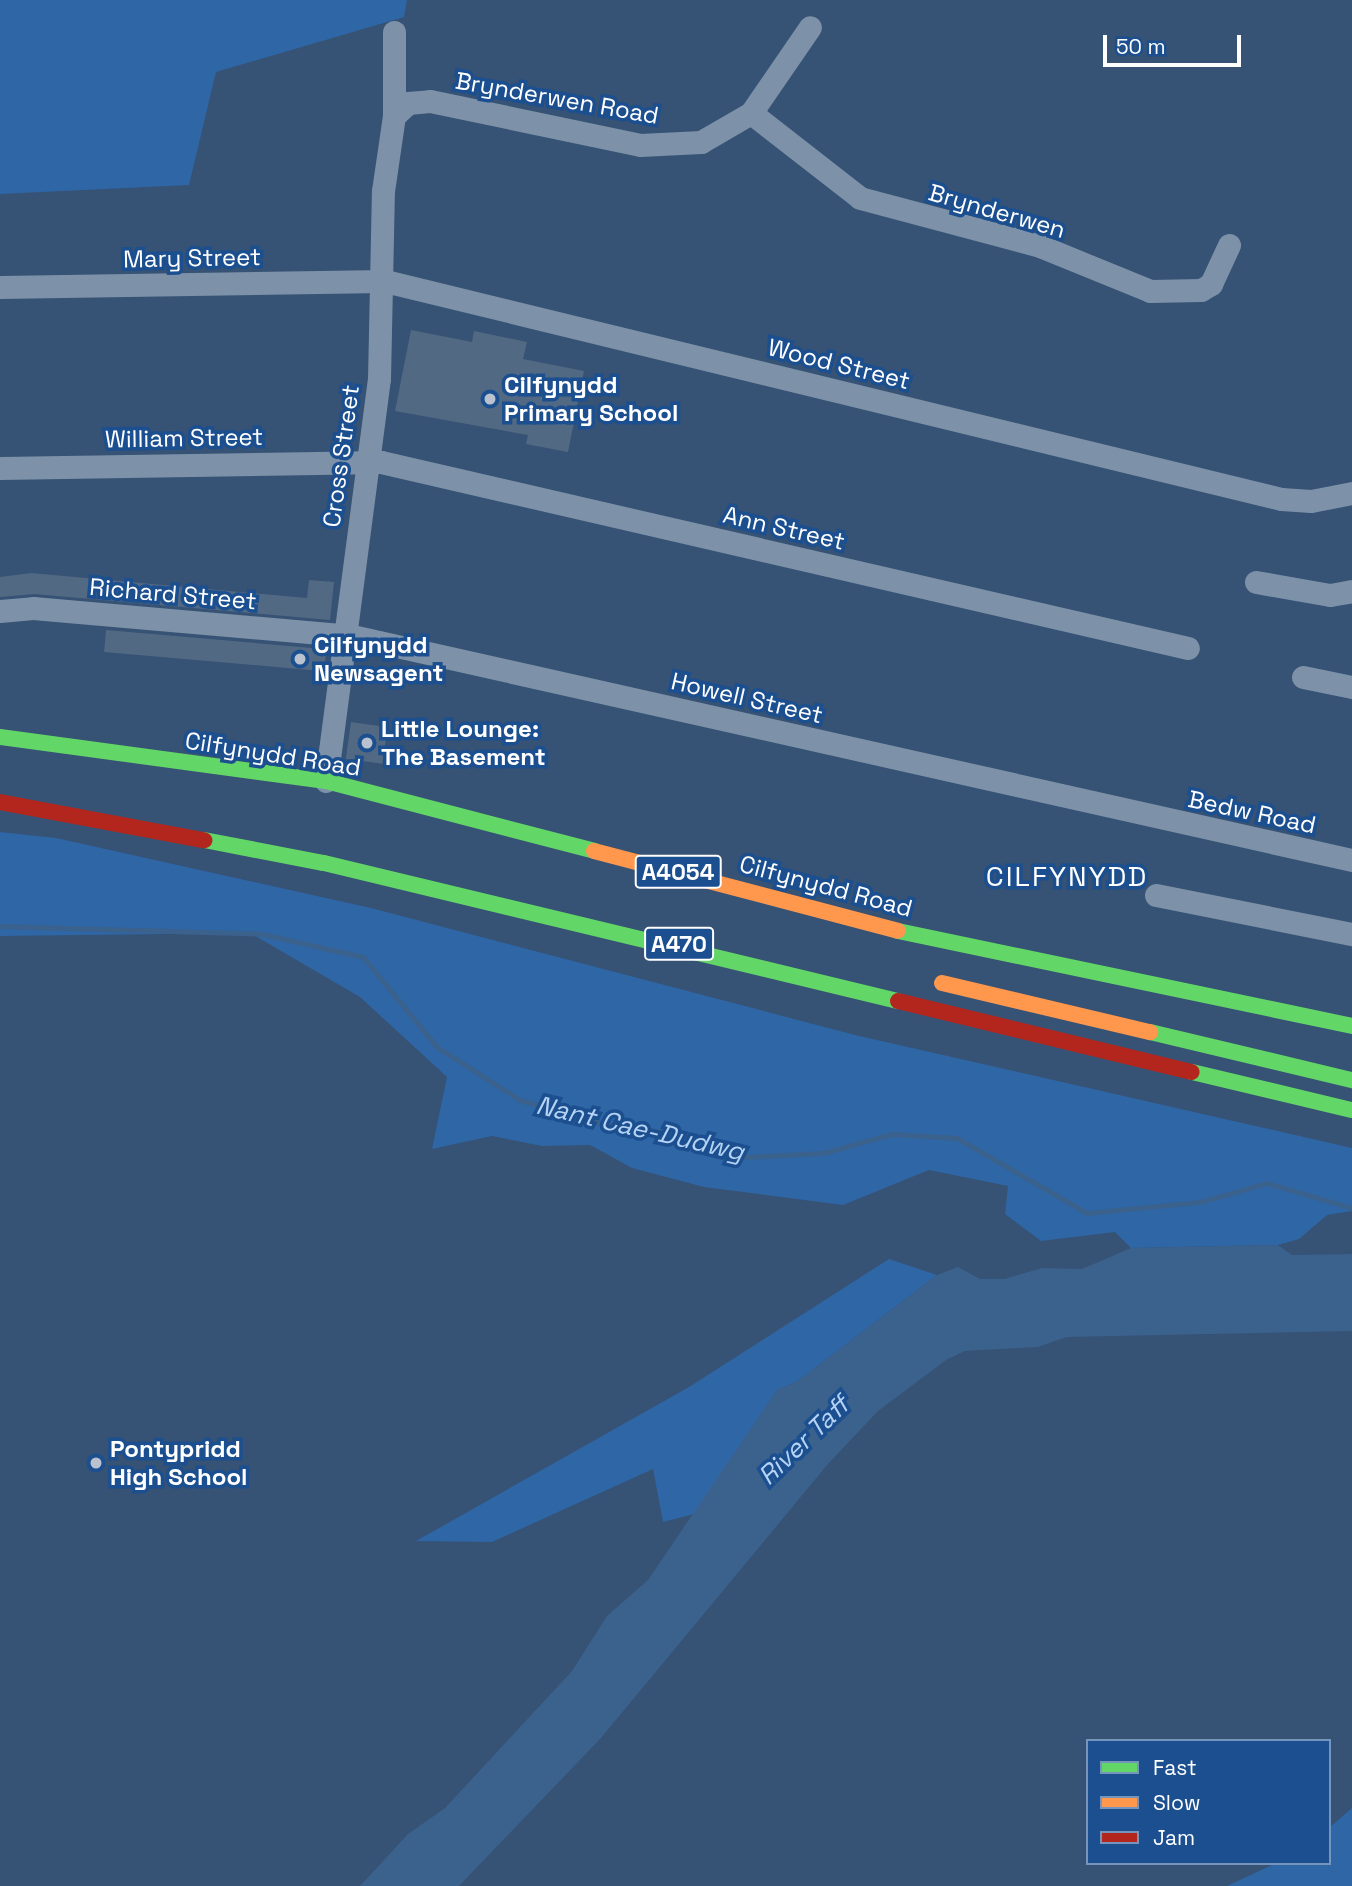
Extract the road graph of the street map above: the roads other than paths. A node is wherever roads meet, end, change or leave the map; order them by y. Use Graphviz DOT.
graph roads {
  1 [pos="810,27"];
  2 [pos="394,32"];
  3 [pos="751,113"];
  4 [pos="392,126"];
  5 [pos="1229,245"];
  6 [pos="385,281"];
  7 [pos="0,287"];
  8 [pos="369,461"];
  9 [pos="0,468"];
  10 [pos="1352,493"];
  11 [pos="1256,582"];
  12 [pos="1352,591"];
  13 [pos="0,611"];
  14 [pos="341,635"];
  15 [pos="1188,648"];
  16 [pos="1303,677"];
  17 [pos="1352,687"];
  18 [pos="0,737"];
  19 [pos="326,781"];
  20 [pos="0,802"];
  21 [pos="1142,815"];
  22 [pos="1352,860"];
  23 [pos="1156,895"];
  24 [pos="1352,934"];
  25 [pos="929,979"];
  26 [pos="1352,1026"];
  27 [pos="1352,1080"];
  28 [pos="1352,1110"];
  1 -- 3 [label="street, Brynderwen Road"];
  2 -- 4 [label="street, Cross Street"];
  3 -- 4 [label="street, Brynderwen Road"];
  3 -- 5 [label="street, Brynderwen"];
  4 -- 6 [label="street, Cross Street"];
  6 -- 7 [label="street, Mary Street"];
  6 -- 8 [label="street, Cross Street"];
  6 -- 10 [label="street, Wood Street"];
  8 -- 9 [label="street, William Street"];
  8 -- 14 [label="street, Cross Street"];
  8 -- 15 [label="street, Ann Street"];
  11 -- 12 [label="street"];
  13 -- 14 [label="street, Richard Street"];
  14 -- 19 [label="street, Cross Street"];
  14 -- 21 [label="street, Howell Street"];
  16 -- 17 [label="street"];
  18 -- 19 [label="main road, Cilfynydd Road / A4054"];
  19 -- 26 [label="main road, Cilfynydd Road / A4054"];
  20 -- 28 [label="main road, A470"];
  21 -- 22 [label="street, Bedw Road"];
  23 -- 24 [label="street"];
  25 -- 27 [label="main road"];
}
